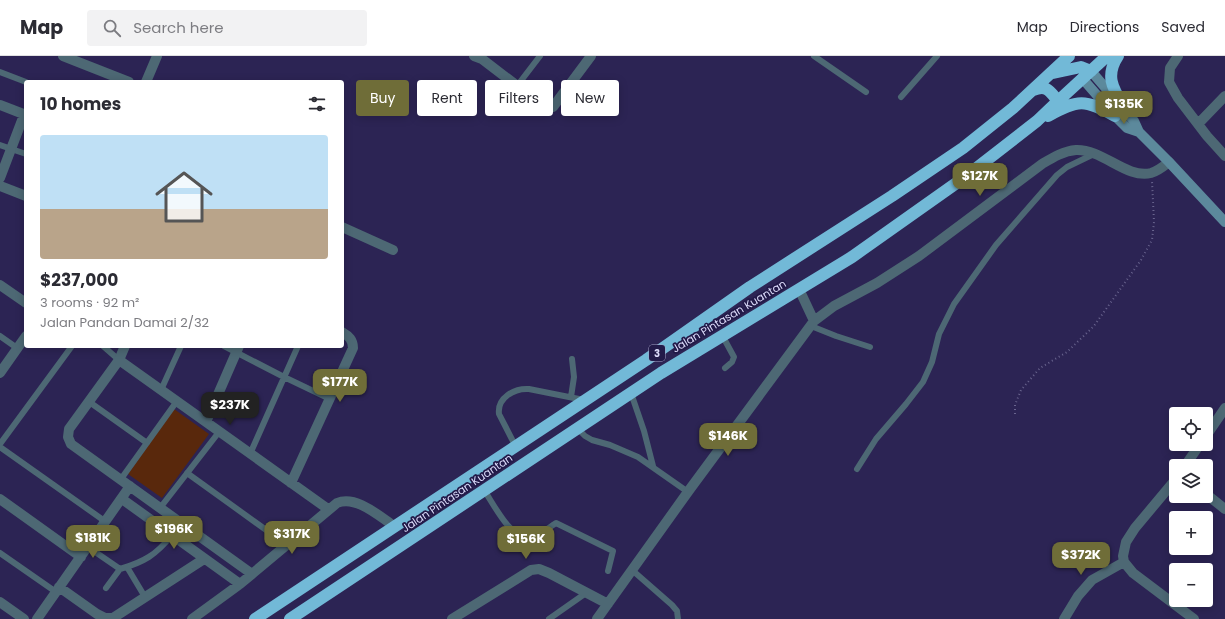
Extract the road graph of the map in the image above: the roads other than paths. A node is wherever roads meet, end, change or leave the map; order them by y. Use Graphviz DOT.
graph roads {
  1 [pos="63,56"];
  2 [pos="157,56"];
  3 [pos="540,56"];
  4 [pos="591,56"];
  5 [pos="814,56"];
  6 [pos="937,56"];
  7 [pos="1069,56"];
  8 [pos="1107,56"];
  9 [pos="1118,56"];
  10 [pos="1178,56"];
  11 [pos="480,57"];
  12 [pos="1084,68"];
  13 [pos="0,72"];
  14 [pos="1049,74"];
  15 [pos="124,80"];
  16 [pos="147,80"];
  17 [pos="509,80"];
  18 [pos="522,80"];
  19 [pos="24,81"];
  20 [pos="1032,90"];
  21 [pos="866,92"];
  22 [pos="1225,96"];
  23 [pos="901,97"];
  24 [pos="1058,101"];
  25 [pos="0,105"];
  26 [pos="553,107"];
  27 [pos="1125,109"];
  28 [pos="24,115"];
  29 [pos="1115,116"];
  30 [pos="24,117"];
  31 [pos="1037,121"];
  32 [pos="1199,124"];
  33 [pos="1139,132"];
  34 [pos="0,145"];
  35 [pos="11,149"];
  36 [pos="24,153"];
  37 [pos="1096,153"];
  38 [pos="1225,156"];
  39 [pos="1170,162"];
  40 [pos="0,178"];
  41 [pos="0,186"];
  42 [pos="24,195"];
  43 [pos="1225,222"];
  44 [pos="344,228"];
  45 [pos="393,250"];
  46 [pos="0,285"];
  47 [pos="799,290"];
  48 [pos="24,302"];
  49 [pos="812,323"];
  50 [pos="344,333"];
  51 [pos="722,335"];
  52 [pos="0,336"];
  53 [pos="24,339"];
  54 [pos="870,347"];
  55 [pos="18,348"];
  56 [pos="71,348"];
  57 [pos="105,348"];
  58 [pos="124,348"];
  59 [pos="180,348"];
  60 [pos="297,348"];
  61 [pos="238,349"];
  62 [pos="572,359"];
  63 [pos="118,360"];
  64 [pos="724,368"];
  65 [pos="0,373"];
  66 [pos="284,378"];
  67 [pos="161,390"];
  68 [pos="631,392"];
  69 [pos="572,397"];
  70 [pos="330,399"];
  71 [pos="586,400"];
  72 [pos="88,401"];
  73 [pos="177,401"];
  74 [pos="1225,408"];
  75 [pos="206,422"];
  76 [pos="1213,426"];
  77 [pos="577,428"];
  78 [pos="219,432"];
  79 [pos="147,443"];
  80 [pos="0,445"];
  81 [pos="516,447"];
  82 [pos="250,454"];
  83 [pos="653,466"];
  84 [pos="857,469"];
  85 [pos="187,473"];
  86 [pos="121,479"];
  87 [pos="291,483"];
  88 [pos="130,486"];
  89 [pos="1169,487"];
  90 [pos="484,490"];
  91 [pos="688,492"];
  92 [pos="0,498"];
  93 [pos="122,499"];
  94 [pos="1213,500"];
  95 [pos="160,508"];
  96 [pos="1225,509"];
  97 [pos="328,510"];
  98 [pos="106,522"];
  99 [pos="394,526"];
  100 [pos="172,535"];
  101 [pos="287,545"];
  102 [pos="88,547"];
  103 [pos="0,553"];
  104 [pos="81,556"];
  105 [pos="204,559"];
  106 [pos="1124,562"];
  107 [pos="127,567"];
  108 [pos="120,569"];
  109 [pos="632,570"];
  110 [pos="608,571"];
  111 [pos="252,574"];
  112 [pos="240,584"];
  113 [pos="106,588"];
  114 [pos="58,590"];
  115 [pos="586,593"];
  116 [pos="144,597"];
  117 [pos="0,602"];
  118 [pos="608,604"];
  119 [pos="298,617"];
  120 [pos="1187,618"];
  121 [pos="24,619"];
  122 [pos="37,619"];
  123 [pos="192,619"];
  124 [pos="255,619"];
  125 [pos="452,619"];
  126 [pos="549,619"];
  127 [pos="597,619"];
  128 [pos="678,619"];
  129 [pos="1064,619"];
  1 -- 15 [label="street"];
  2 -- 16 [label="street"];
  3 -- 18 [label="lane"];
  4 -- 26 [label="street"];
  5 -- 21 [label="lane"];
  6 -- 23 [label="lane"];
  7 -- 14 [label="highway, Jalan Pintasan Kuantan / 3"];
  8 -- 12 [label="highway, Jalan Pintasan Kuantan / 3"];
  9 -- 27 [label="highway"];
  10 -- 32 [label="street"];
  11 -- 17 [label="street"];
  12 -- 14 [label="highway"];
  12 -- 24 [label="highway, Jalan Pintasan Kuantan / 3"];
  12 -- 27 [label="street"];
  12 -- 29 [label="street"];
  13 -- 19 [label="lane"];
  14 -- 20 [label="highway, Jalan Pintasan Kuantan / 3"];
  20 -- 24 [label="highway"];
  20 -- 71 [label="highway, Jalan Pintasan Kuantan / 3"];
  22 -- 32 [label="street"];
  24 -- 31 [label="highway, Jalan Pintasan Kuantan / 3"];
  25 -- 28 [label="street"];
  27 -- 33 [label="street"];
  29 -- 31 [label="highway"];
  29 -- 33 [label="street"];
  30 -- 35 [label="street"];
  31 -- 47 [label="highway, Jalan Pintasan Kuantan / 3"];
  32 -- 38 [label="street"];
  33 -- 39 [label="street"];
  34 -- 35 [label="lane"];
  35 -- 36 [label="lane"];
  35 -- 40 [label="street"];
  37 -- 39 [label="street"];
  37 -- 49 [label="street"];
  37 -- 84 [label="lane"];
  39 -- 43 [label="street"];
  41 -- 42 [label="street"];
  44 -- 45 [label="street"];
  46 -- 48 [label="street"];
  47 -- 49 [label="street"];
  47 -- 51 [label="highway, Jalan Pintasan Kuantan / 3"];
  49 -- 54 [label="lane"];
  49 -- 91 [label="street"];
  50 -- 70 [label="street"];
  51 -- 64 [label="lane"];
  51 -- 68 [label="highway, Jalan Pintasan Kuantan / 3"];
  52 -- 55 [label="lane"];
  53 -- 55 [label="street"];
  55 -- 65 [label="street"];
  56 -- 80 [label="lane"];
  57 -- 63 [label="lane"];
  58 -- 63 [label="street"];
  59 -- 67 [label="lane"];
  60 -- 66 [label="lane"];
  61 -- 66 [label="lane"];
  61 -- 75 [label="street"];
  62 -- 69 [label="lane"];
  63 -- 67 [label="street"];
  63 -- 72 [label="street"];
  66 -- 70 [label="lane"];
  66 -- 82 [label="lane"];
  67 -- 73 [label="street"];
  68 -- 77 [label="highway, Jalan Pintasan Kuantan / 3"];
  68 -- 83 [label="lane"];
  69 -- 71 [label="lane"];
  69 -- 81 [label="lane"];
  70 -- 87 [label="street"];
  71 -- 81 [label="highway, Jalan Pintasan Kuantan / 3"];
  72 -- 79 [label="lane"];
  72 -- 86 [label="street"];
  73 -- 75 [label="street"];
  73 -- 79 [label="lane"];
  74 -- 76 [label="street"];
  75 -- 78 [label="street"];
  77 -- 83 [label="lane"];
  77 -- 90 [label="highway, Jalan Pintasan Kuantan / 3"];
  78 -- 82 [label="street"];
  78 -- 85 [label="lane"];
  79 -- 86 [label="lane"];
  80 -- 98 [label="lane"];
  81 -- 99 [label="highway, Jalan Pintasan Kuantan / 3"];
  82 -- 87 [label="street"];
  83 -- 91 [label="lane"];
  85 -- 95 [label="lane"];
  85 -- 101 [label="lane"];
  86 -- 88 [label="street"];
  87 -- 97 [label="street"];
  88 -- 93 [label="street"];
  88 -- 95 [label="street"];
  89 -- 106 [label="street"];
  90 -- 110 [label="lane"];
  90 -- 119 [label="highway, Jalan Pintasan Kuantan / 3"];
  91 -- 109 [label="street"];
  92 -- 104 [label="street"];
  93 -- 98 [label="street"];
  93 -- 100 [label="street"];
  94 -- 96 [label="street"];
  95 -- 111 [label="street"];
  97 -- 99 [label="street"];
  97 -- 101 [label="street"];
  98 -- 102 [label="street"];
  99 -- 124 [label="highway, Jalan Pintasan Kuantan / 3"];
  100 -- 105 [label="street"];
  100 -- 107 [label="lane"];
  101 -- 111 [label="street"];
  102 -- 104 [label="street"];
  102 -- 108 [label="lane"];
  103 -- 114 [label="lane"];
  104 -- 114 [label="street"];
  105 -- 112 [label="street"];
  105 -- 116 [label="street"];
  106 -- 120 [label="street"];
  106 -- 129 [label="street"];
  107 -- 108 [label="lane"];
  107 -- 116 [label="lane"];
  108 -- 113 [label="lane"];
  109 -- 118 [label="street"];
  109 -- 128 [label="lane"];
  111 -- 112 [label="street"];
  112 -- 123 [label="street"];
  114 -- 116 [label="street"];
  114 -- 122 [label="street"];
  115 -- 118 [label="street"];
  115 -- 125 [label="street"];
  115 -- 126 [label="lane"];
  117 -- 121 [label="street"];
  118 -- 127 [label="street"];
}
